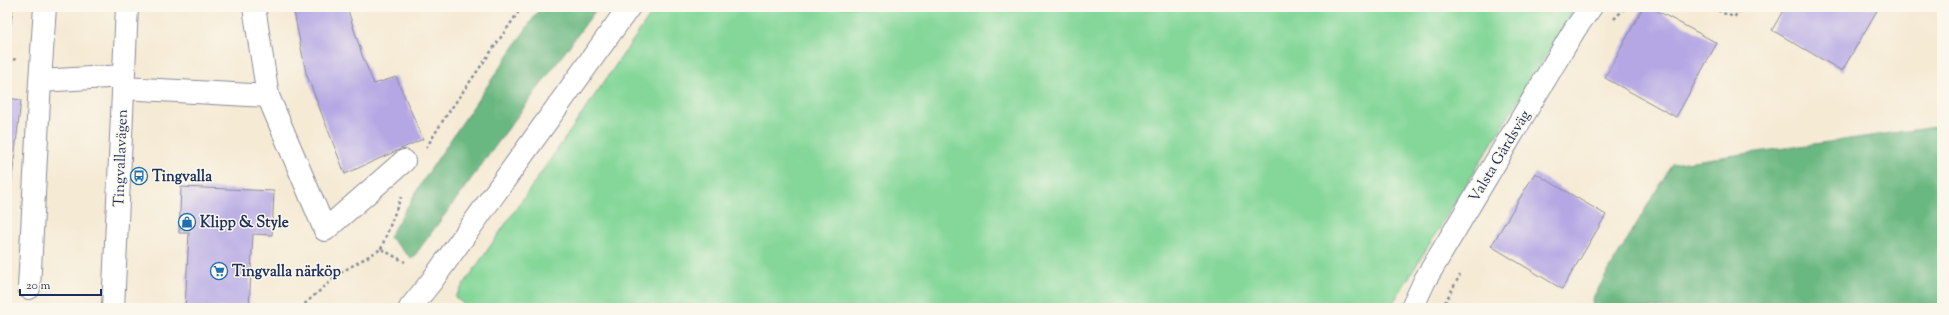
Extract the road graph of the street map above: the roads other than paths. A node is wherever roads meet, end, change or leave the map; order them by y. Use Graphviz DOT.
graph roads {
  1 [pos="45,7"];
  2 [pos="127,7"];
  3 [pos="254,7"];
  4 [pos="629,7"];
  5 [pos="1591,7"];
  6 [pos="40,81"];
  7 [pos="123,82"];
  8 [pos="268,96"];
  9 [pos="408,166"];
  10 [pos="29,288"];
  11 [pos="113,308"];
  12 [pos="410,308"];
  13 [pos="1412,308"];
  1 -- 6 [label="street"];
  2 -- 7 [label="street, Tingvallavägen"];
  3 -- 8 [label="street"];
  4 -- 12 [label="street"];
  5 -- 13 [label="street, Valsta Gårdsväg"];
  6 -- 7 [label="street"];
  6 -- 10 [label="street"];
  7 -- 8 [label="street"];
  7 -- 11 [label="street, Tingvallavägen"];
  8 -- 9 [label="street"];
}
